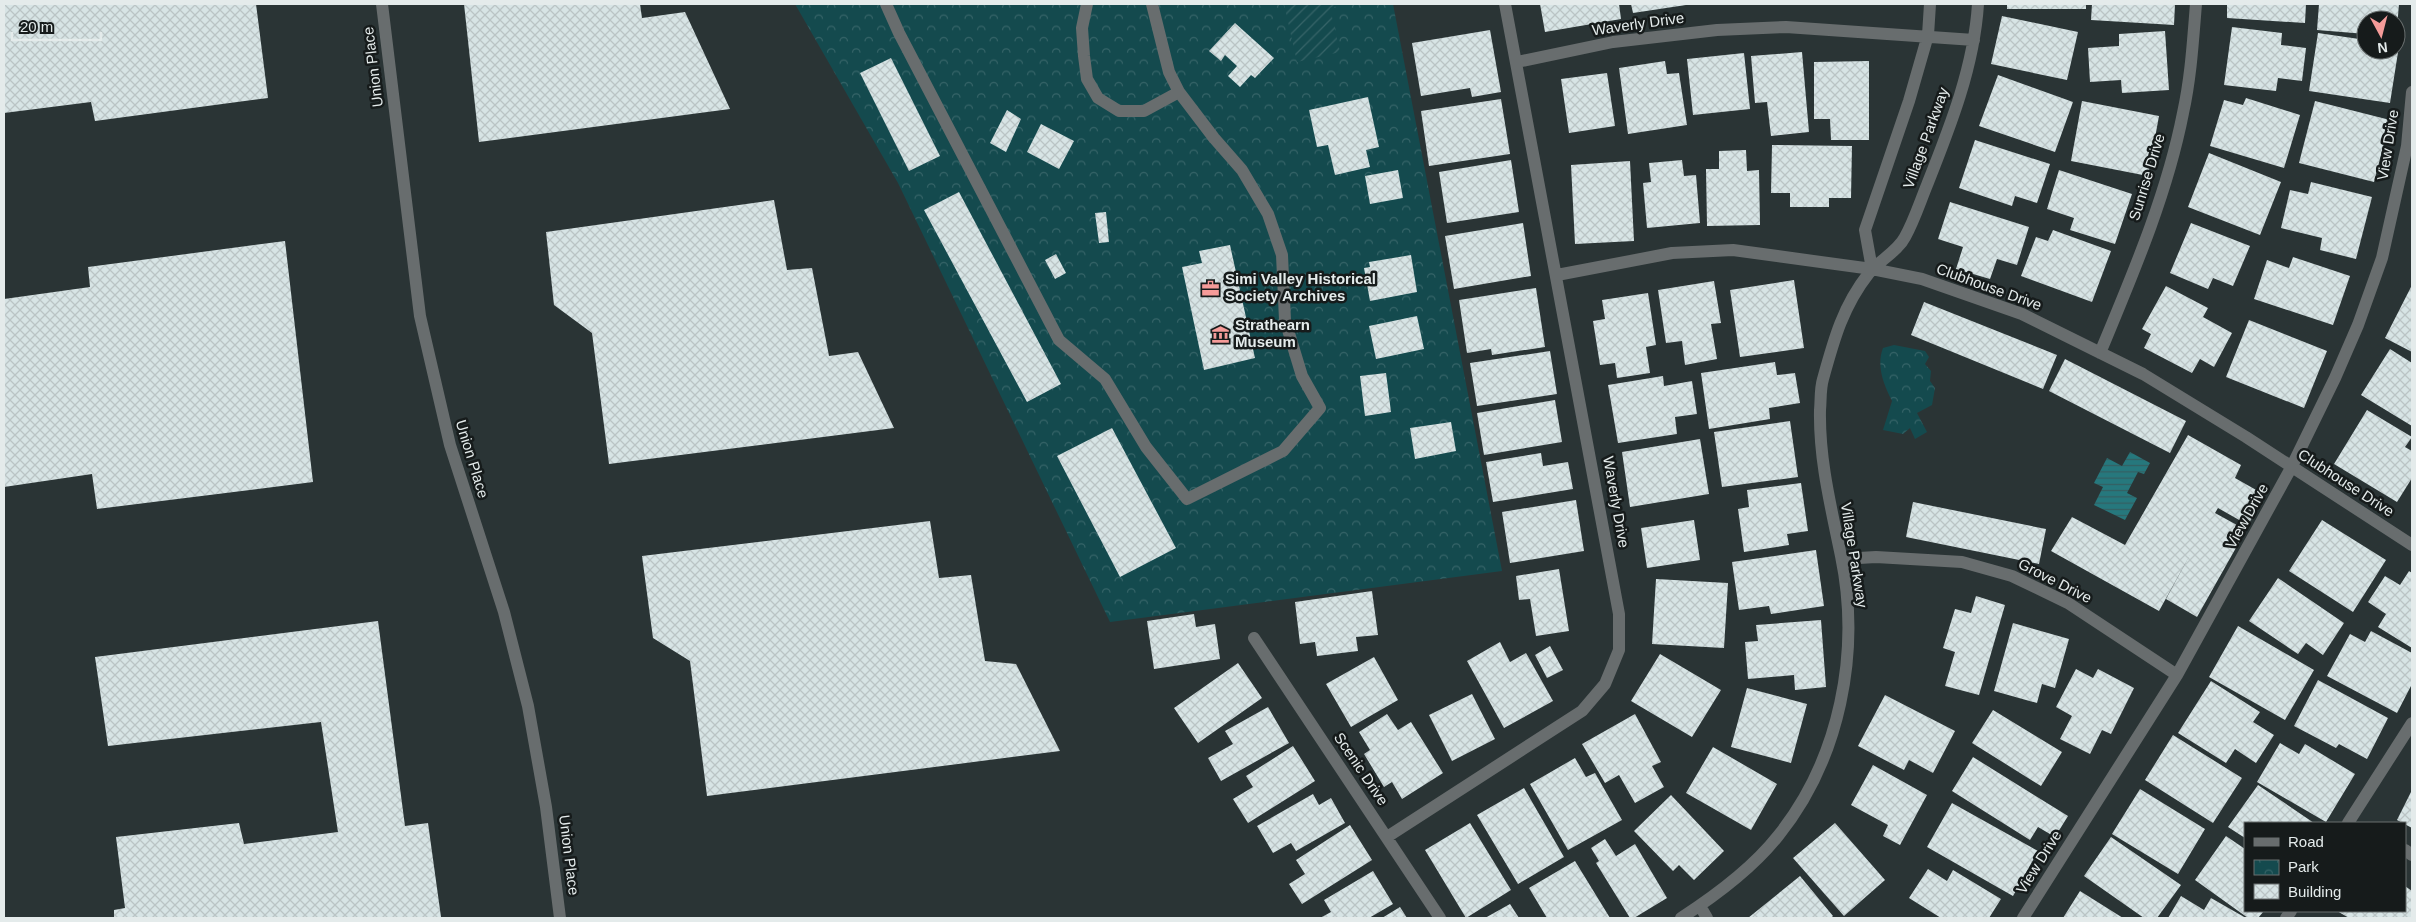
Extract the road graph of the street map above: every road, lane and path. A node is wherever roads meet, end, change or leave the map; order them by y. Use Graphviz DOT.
graph roads {
  1 [pos="382,4"];
  2 [pos="886,4"];
  3 [pos="1087,4"];
  4 [pos="1152,4"];
  5 [pos="1505,4"];
  6 [pos="1930,4"];
  7 [pos="1978,4"];
  8 [pos="2196,4"];
  9 [pos="1928,35"];
  10 [pos="1974,40"];
  11 [pos="1517,62"];
  12 [pos="1179,92"];
  13 [pos="2412,92"];
  14 [pos="1872,269"];
  15 [pos="1557,274"];
  16 [pos="2100,353"];
  17 [pos="2291,468"];
  18 [pos="2412,545"];
  19 [pos="1842,559"];
  20 [pos="1254,638"];
  21 [pos="2177,675"];
  22 [pos="2412,723"];
  23 [pos="2354,821"];
  24 [pos="1387,837"];
  25 [pos="1700,906"];
  26 [pos="560,918"];
  27 [pos="1440,918"];
  28 [pos="1681,918"];
  29 [pos="1707,918"];
  30 [pos="2023,918"];
  1 -- 26 [label="street, Union Place"];
  2 -- 12 [label="street"];
  3 -- 12 [label="street"];
  4 -- 12 [label="street"];
  5 -- 11 [label="street, Waverly Drive"];
  6 -- 9 [label="street, Village Parkway"];
  7 -- 10 [label="street, Village Parkway"];
  8 -- 16 [label="street, Sunrise Drive"];
  9 -- 10 [label="street, Waverly Drive"];
  9 -- 11 [label="street, Waverly Drive"];
  9 -- 14 [label="street, Village Parkway"];
  10 -- 14 [label="street, Village Parkway"];
  11 -- 15 [label="street, Waverly Drive"];
  13 -- 17 [label="street, View Drive"];
  14 -- 15 [label="street, Clubhouse Drive"];
  14 -- 16 [label="street, Clubhouse Drive"];
  14 -- 19 [label="street, Village Parkway"];
  15 -- 24 [label="street, Waverly Drive"];
  16 -- 17 [label="street, Clubhouse Drive"];
  17 -- 18 [label="street, Clubhouse Drive"];
  17 -- 21 [label="street, View Drive"];
  19 -- 21 [label="street, Grove Drive"];
  19 -- 25 [label="street, Village Parkway"];
  20 -- 24 [label="street, Scenic Drive"];
  21 -- 30 [label="street, View Drive"];
  22 -- 23 [label="street"];
  24 -- 27 [label="street, Scenic Drive"];
  25 -- 28 [label="street, Village Parkway"];
  25 -- 29 [label="street"];
}
